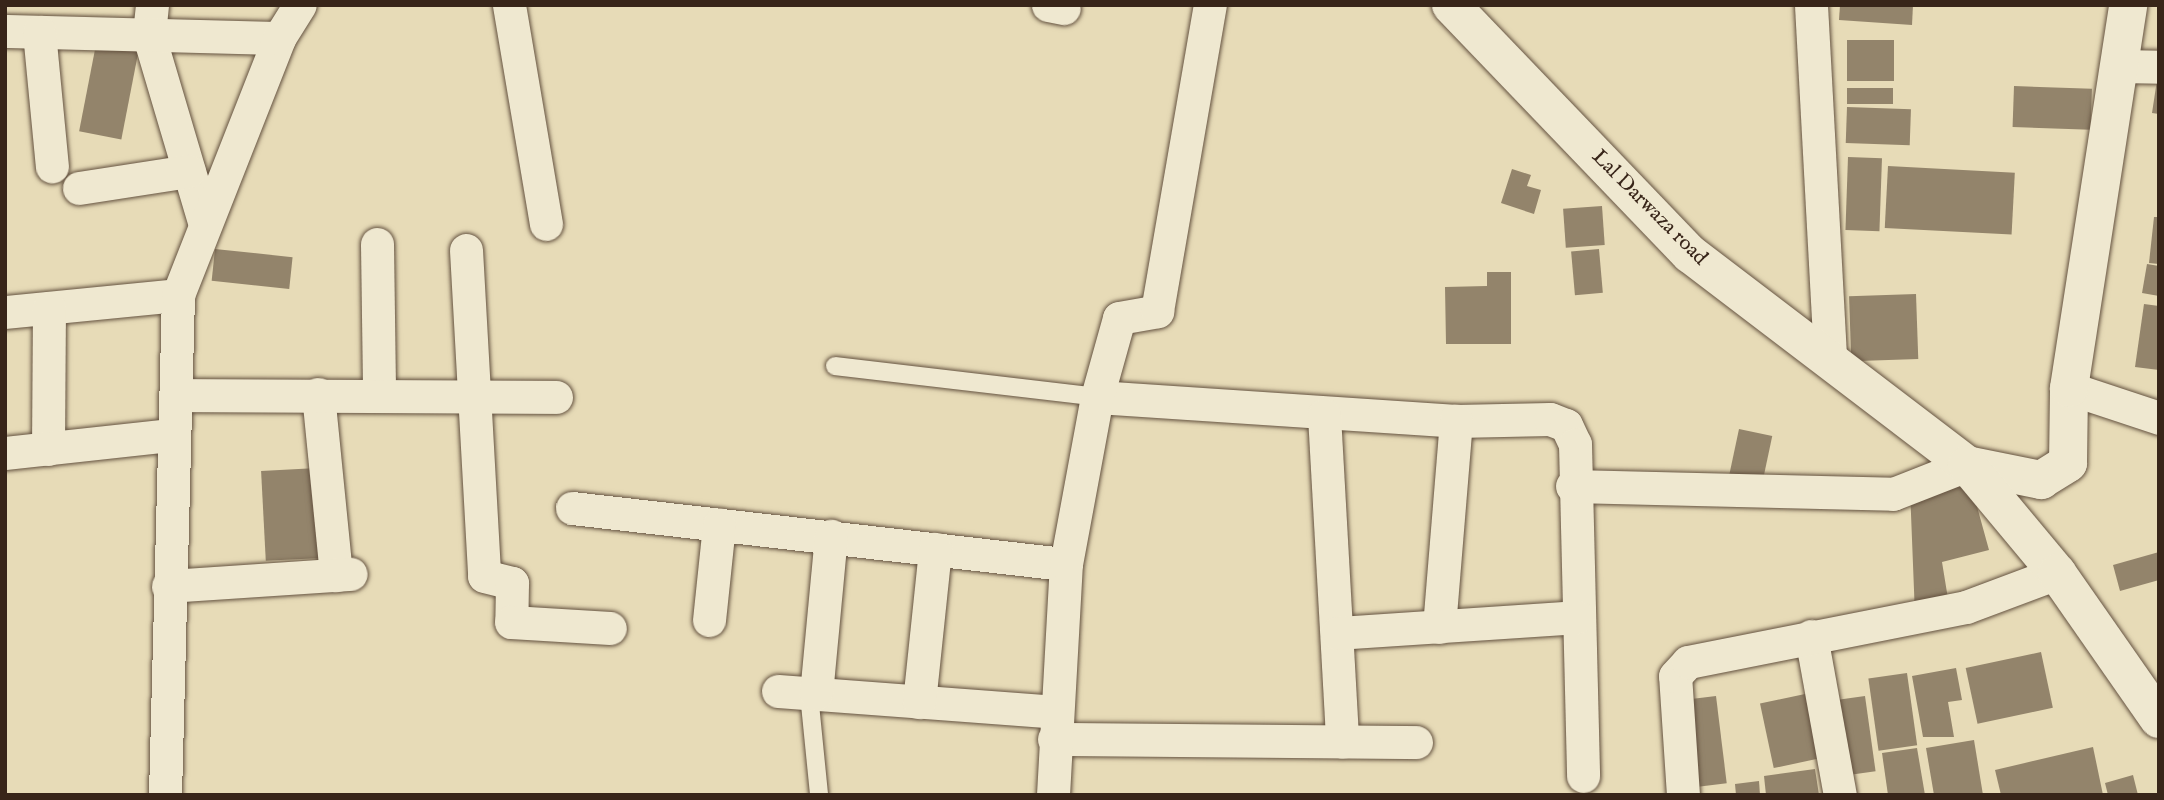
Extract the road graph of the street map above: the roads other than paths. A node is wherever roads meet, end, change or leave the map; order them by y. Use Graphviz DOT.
graph roads {
  1 [pos="300,5"];
  2 [pos="509,5"];
  3 [pos="1210,5"];
  4 [pos="1811,5"];
  5 [pos="2128,5"];
  6 [pos="1467,11"];
  7 [pos="151,20"];
  8 [pos="5,31"];
  9 [pos="39,32"];
  10 [pos="279,38"];
  11 [pos="2120,66"];
  12 [pos="2159,67"];
  13 [pos="52,166"];
  14 [pos="190,171"];
  15 [pos="79,188"];
  16 [pos="546,224"];
  17 [pos="205,225"];
  18 [pos="377,244"];
  19 [pos="466,250"];
  20 [pos="178,295"];
  21 [pos="49,308"];
  22 [pos="5,312"];
  23 [pos="1830,361"];
  24 [pos="835,366"];
  25 [pos="2069,388"];
  26 [pos="318,394"];
  27 [pos="379,394"];
  28 [pos="178,395"];
  29 [pos="470,395"];
  30 [pos="556,397"];
  31 [pos="1097,397"];
  32 [pos="1324,415"];
  33 [pos="2159,418"];
  34 [pos="1456,421"];
  35 [pos="171,435"];
  36 [pos="48,449"];
  37 [pos="5,453"];
  38 [pos="1967,465"];
  39 [pos="1572,486"];
  40 [pos="572,508"];
  41 [pos="719,525"];
  42 [pos="831,536"];
  43 [pos="935,549"];
  44 [pos="1066,564"];
  45 [pos="2057,573"];
  46 [pos="169,586"];
  47 [pos="1577,617"];
  48 [pos="709,620"];
  49 [pos="1439,627"];
  50 [pos="610,628"];
  51 [pos="1338,633"];
  52 [pos="1811,636"];
  53 [pos="801,693"];
  54 [pos="919,702"];
  55 [pos="2159,719"];
  56 [pos="1055,726"];
  57 [pos="1342,742"];
  58 [pos="1416,742"];
  59 [pos="1583,776"];
  60 [pos="165,795"];
  61 [pos="819,795"];
  62 [pos="1054,795"];
  63 [pos="1682,795"];
  64 [pos="1840,795"];
  1 -- 10 [label="street"];
  2 -- 16 [label="street"];
  3 -- 31 [label="street"];
  4 -- 23 [label="street"];
  5 -- 11 [label="main road"];
  6 -- 23 [label="main road, Lal Darwaza road"];
  7 -- 9 [label="street"];
  7 -- 10 [label="street"];
  7 -- 14 [label="street"];
  8 -- 9 [label="street"];
  9 -- 13 [label="street"];
  10 -- 17 [label="street"];
  11 -- 12 [label="street"];
  11 -- 25 [label="main road"];
  14 -- 15 [label="street"];
  14 -- 17 [label="street"];
  17 -- 20 [label="street"];
  18 -- 27 [label="street"];
  19 -- 29 [label="street"];
  20 -- 21 [label="street"];
  20 -- 28 [label="street"];
  21 -- 22 [label="street"];
  21 -- 36 [label="street"];
  23 -- 38 [label="main road, Lal Darwaza road"];
  24 -- 31 [label="lane"];
  25 -- 33 [label="street"];
  25 -- 38 [label="main road"];
  26 -- 27 [label="street"];
  26 -- 28 [label="street"];
  26 -- 46 [label="street"];
  27 -- 29 [label="street"];
  28 -- 35 [label="street"];
  29 -- 30 [label="street"];
  29 -- 50 [label="street"];
  31 -- 32 [label="street"];
  31 -- 44 [label="street"];
  32 -- 34 [label="street"];
  32 -- 51 [label="street"];
  34 -- 39 [label="street"];
  34 -- 49 [label="street"];
  35 -- 36 [label="street"];
  35 -- 46 [label="street"];
  36 -- 37 [label="street"];
  38 -- 39 [label="street"];
  38 -- 45 [label="main road"];
  39 -- 47 [label="street"];
  40 -- 41 [label="street"];
  41 -- 42 [label="street"];
  41 -- 48 [label="street"];
  42 -- 43 [label="street"];
  42 -- 53 [label="street"];
  43 -- 44 [label="street"];
  43 -- 54 [label="street"];
  44 -- 56 [label="street"];
  45 -- 52 [label="street"];
  45 -- 55 [label="main road"];
  46 -- 60 [label="street"];
  47 -- 49 [label="street"];
  47 -- 59 [label="street"];
  49 -- 51 [label="street"];
  51 -- 57 [label="street"];
  52 -- 63 [label="street"];
  52 -- 64 [label="street"];
  53 -- 54 [label="street"];
  53 -- 61 [label="lane"];
  54 -- 56 [label="street"];
  56 -- 57 [label="street"];
  56 -- 62 [label="street"];
  57 -- 58 [label="street"];
}
